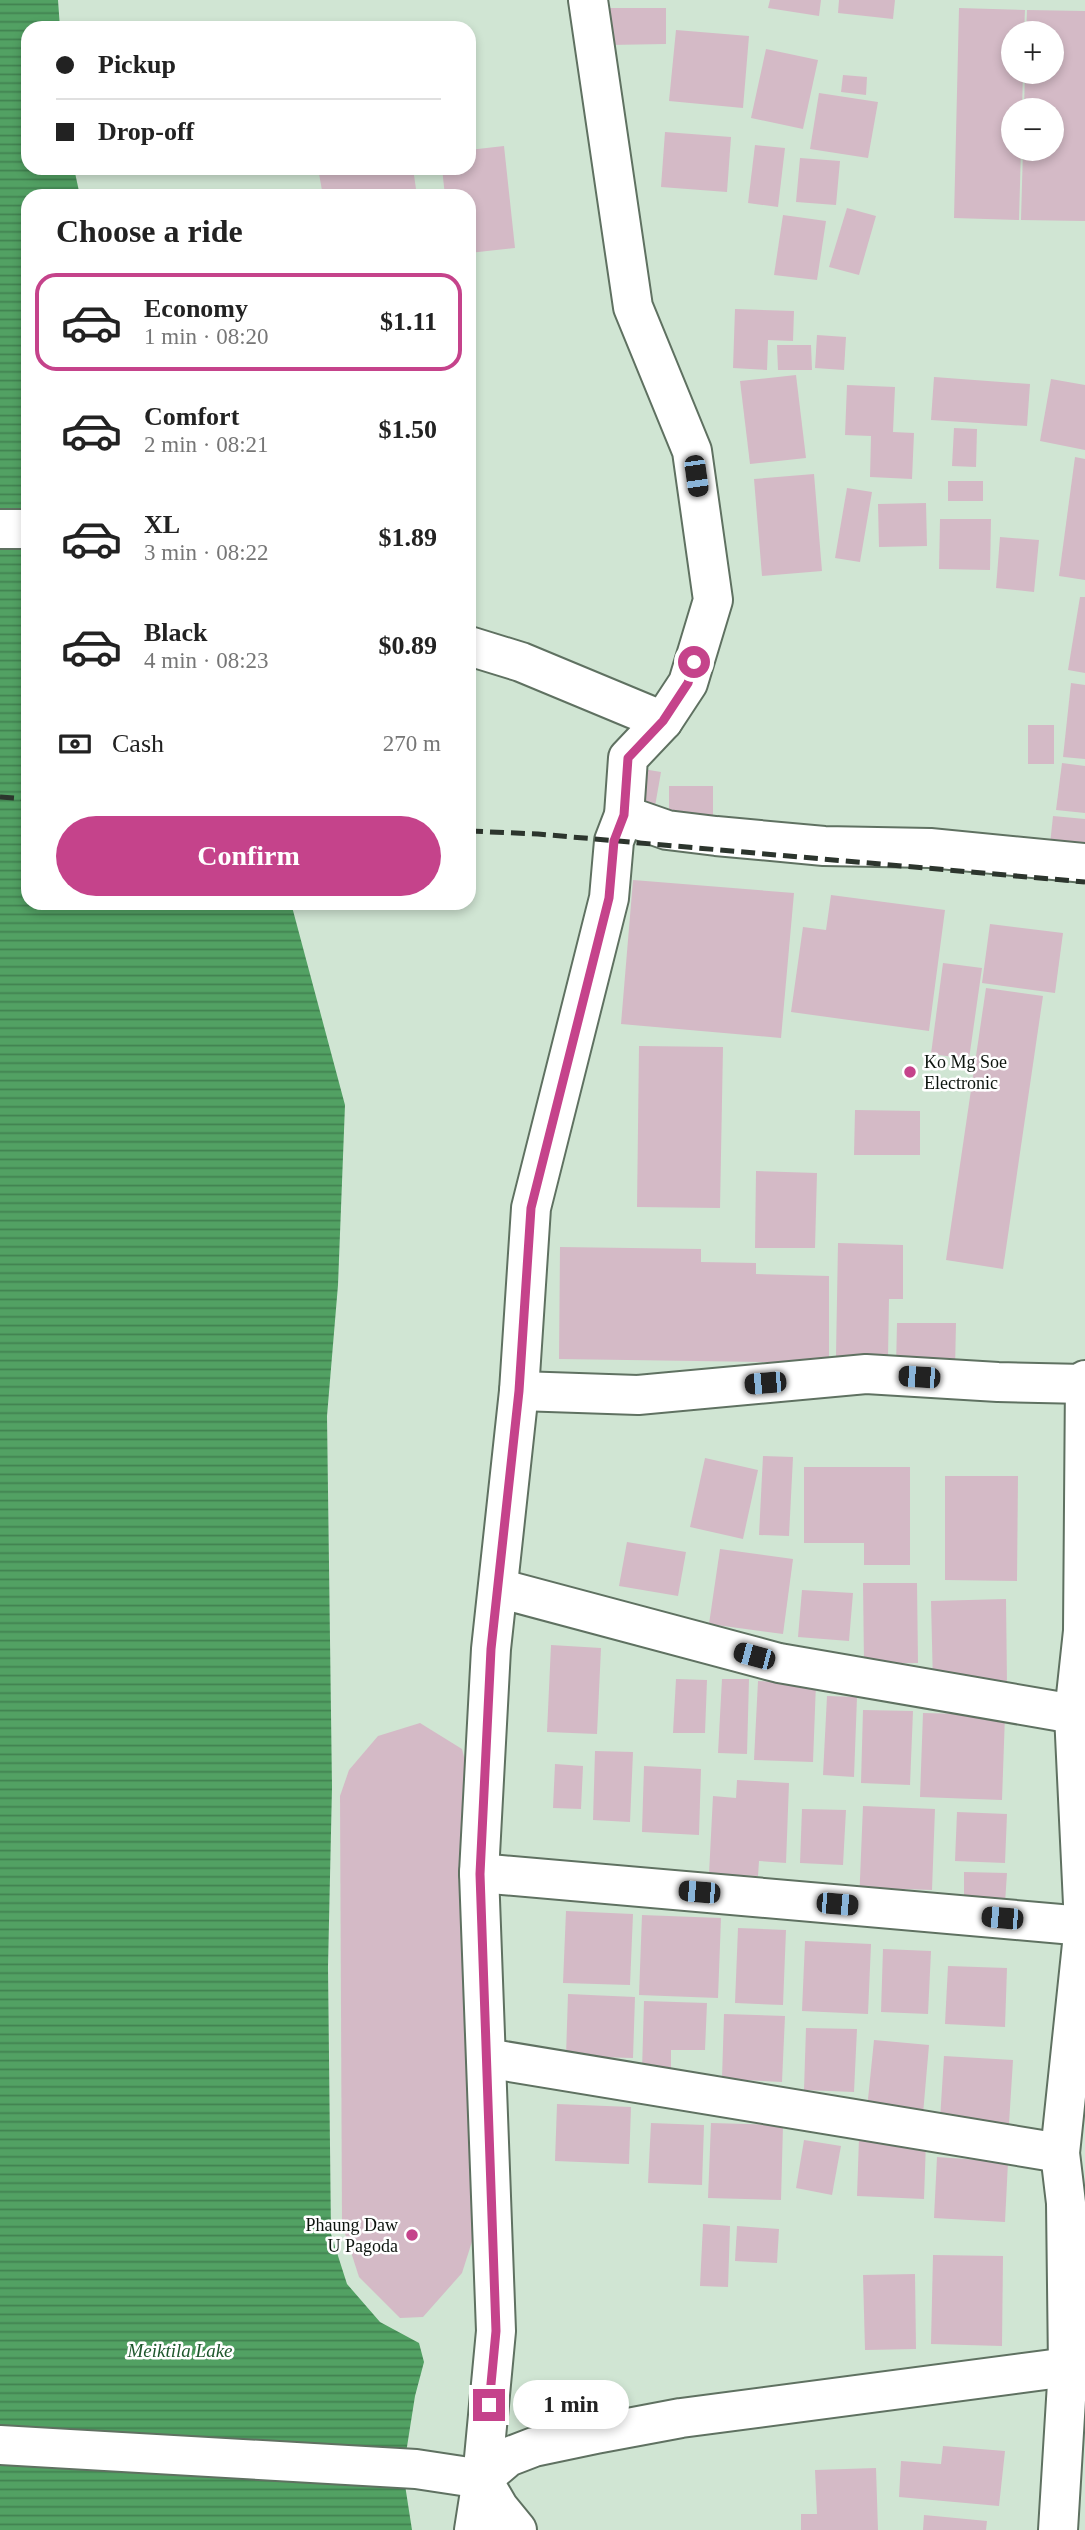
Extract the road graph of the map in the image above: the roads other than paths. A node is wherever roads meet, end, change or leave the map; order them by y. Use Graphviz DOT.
graph roads {
  1 [pos="588,0"];
  2 [pos="0,528"];
  3 [pos="21,529"];
  4 [pos="476,648"];
  5 [pos="663,721"];
  6 [pos="624,815"];
  7 [pos="1085,863"];
  8 [pos="1085,1382"];
  9 [pos="519,1391"];
  10 [pos="498,1588"];
  11 [pos="1084,1631"];
  12 [pos="1074,1714"];
  13 [pos="480,1874"];
  14 [pos="1084,1926"];
  15 [pos="486,2057"];
  16 [pos="1060,2153"];
  17 [pos="1076,2205"];
  18 [pos="1077,2368"];
  19 [pos="0,2445"];
  20 [pos="482,2479"];
  21 [pos="474,2530"];
  22 [pos="517,2530"];
  23 [pos="1058,2530"];
  1 -- 5 [label="main road"];
  2 -- 3 [label="main road"];
  4 -- 5 [label="main road"];
  5 -- 6 [label="main road"];
  6 -- 7 [label="main road"];
  6 -- 9 [label="main road"];
  8 -- 9 [label="main road"];
  8 -- 11 [label="main road"];
  9 -- 10 [label="main road"];
  10 -- 12 [label="main road"];
  10 -- 13 [label="main road"];
  11 -- 12 [label="main road"];
  12 -- 14 [label="main road"];
  13 -- 14 [label="main road"];
  13 -- 15 [label="main road"];
  14 -- 16 [label="main road"];
  15 -- 16 [label="main road"];
  15 -- 20 [label="main road"];
  16 -- 17 [label="main road"];
  17 -- 18 [label="main road"];
  18 -- 20 [label="main road"];
  18 -- 23 [label="main road"];
  19 -- 20 [label="main road"];
  20 -- 21 [label="main road"];
  20 -- 22 [label="main road"];
}
